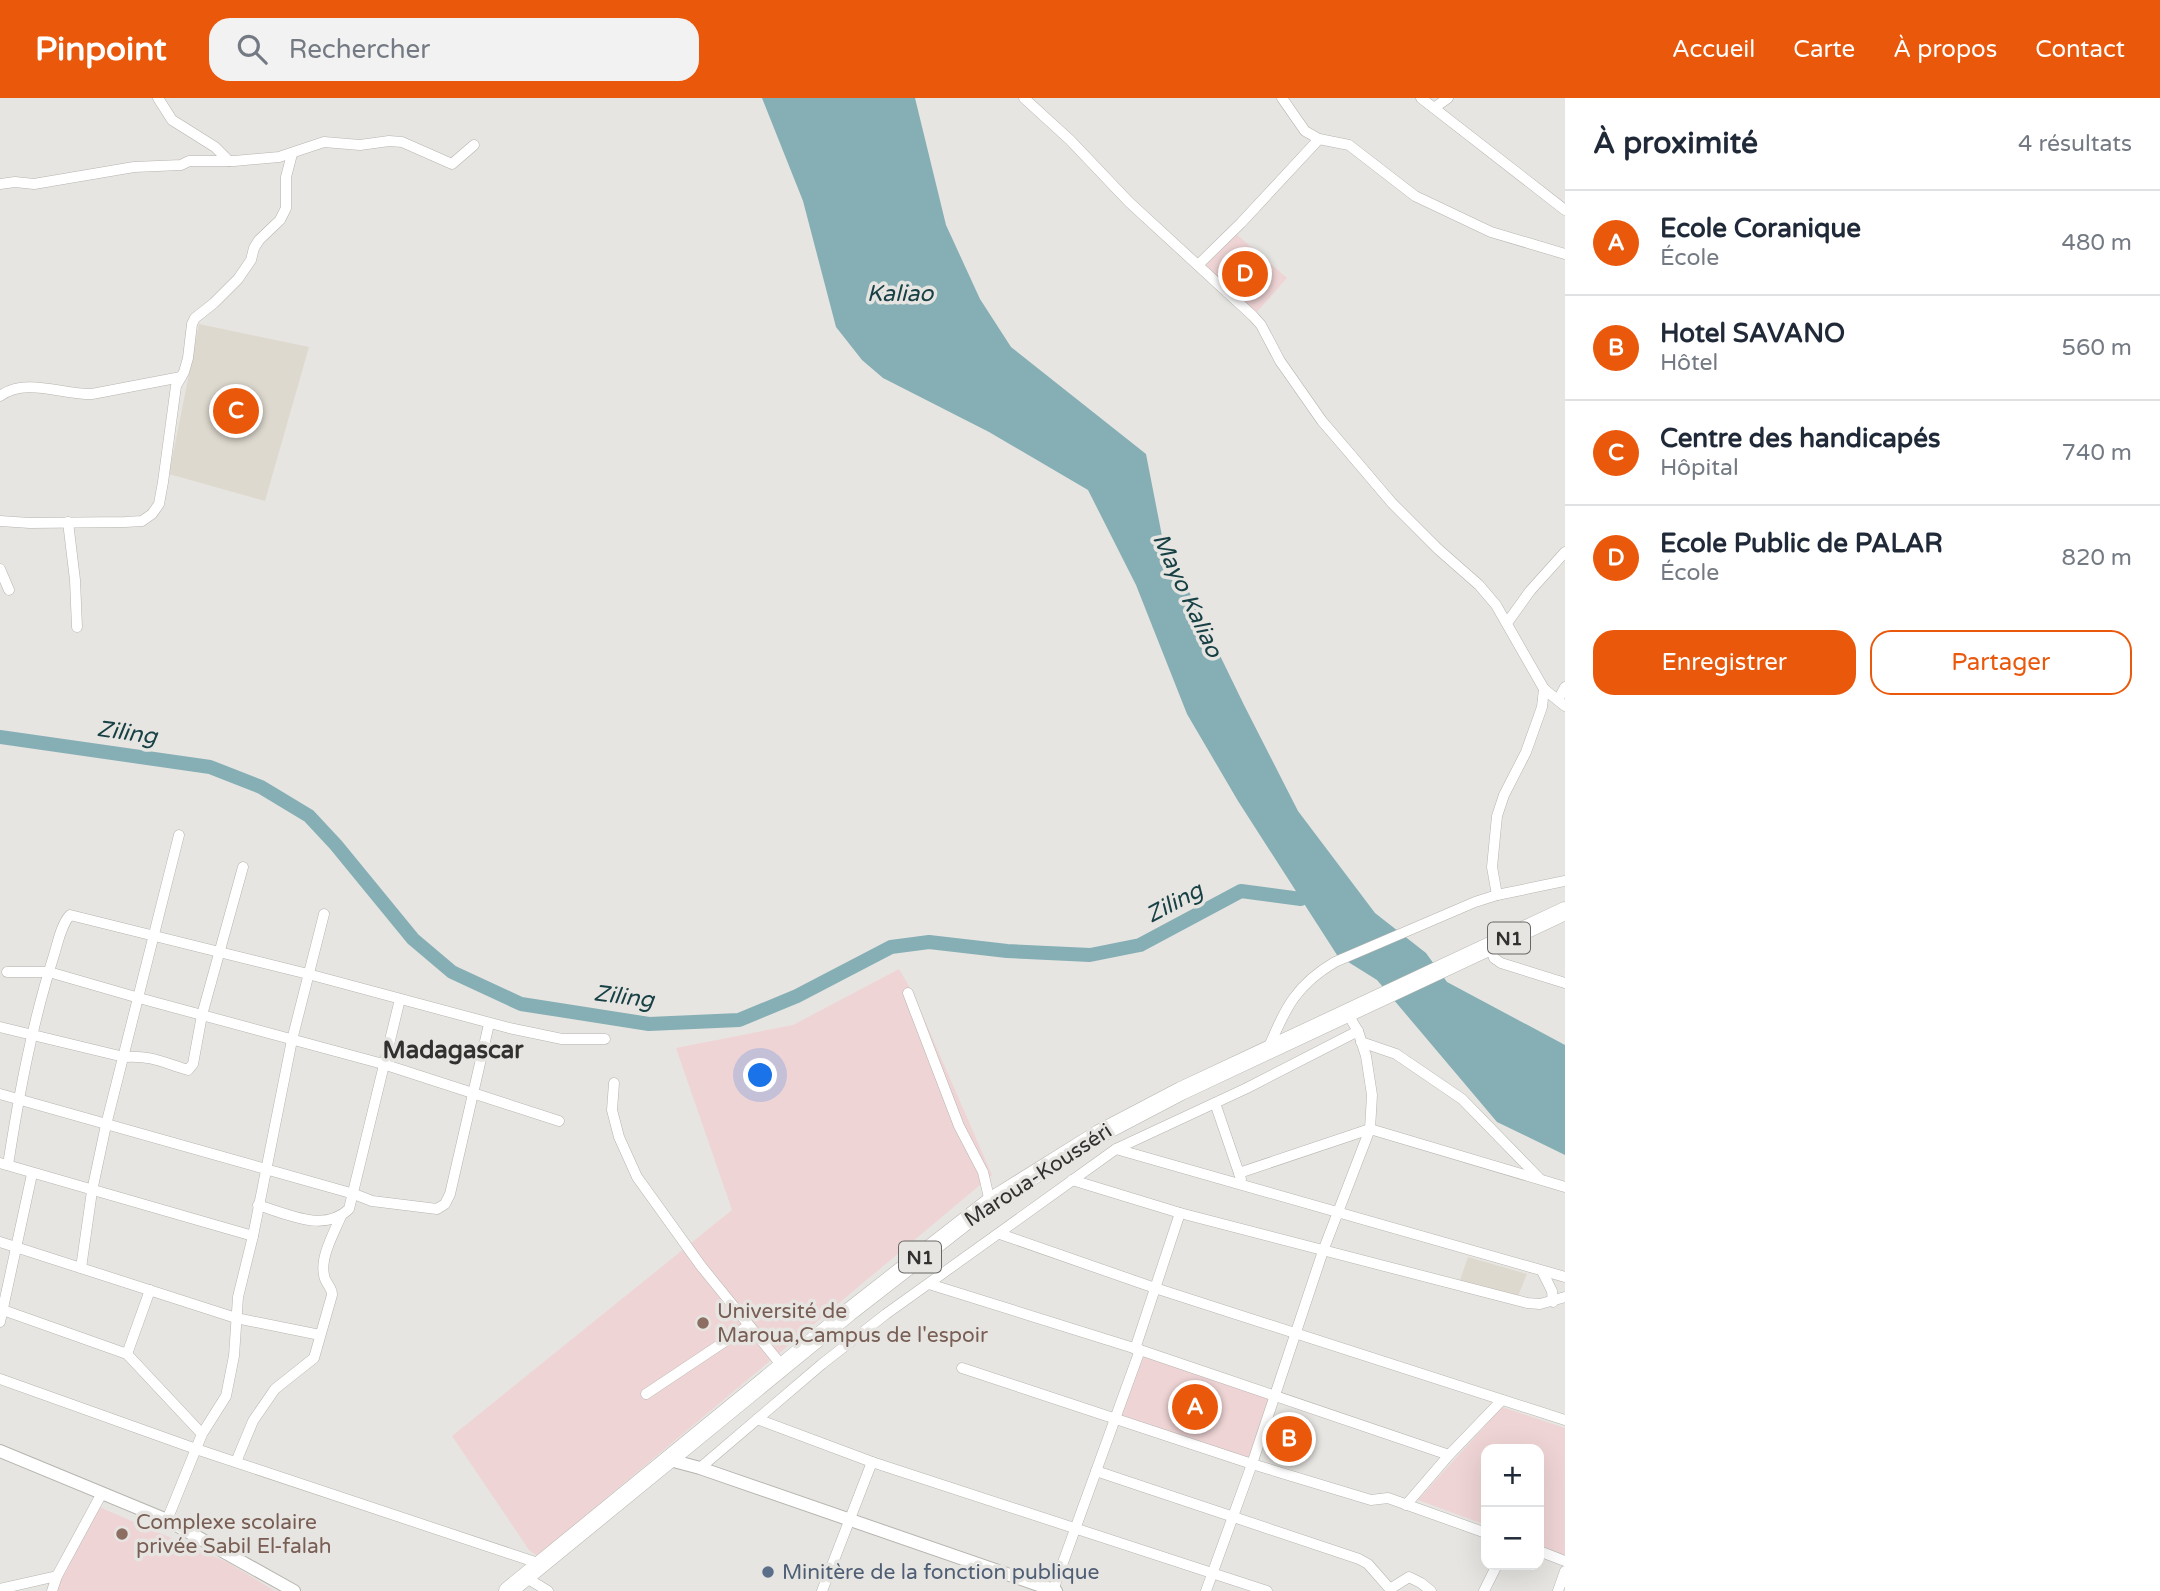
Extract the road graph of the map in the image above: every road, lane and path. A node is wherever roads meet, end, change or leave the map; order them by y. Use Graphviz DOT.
graph roads {
  1 [pos="158,98"];
  2 [pos="1024,98"];
  3 [pos="1282,98"];
  4 [pos="1421,98"];
  5 [pos="1448,98"];
  6 [pos="1434,108"];
  7 [pos="1319,139"];
  8 [pos="474,145"];
  9 [pos="292,154"];
  10 [pos="229,161"];
  11 [pos="0,184"];
  12 [pos="1565,209"];
  13 [pos="1565,254"];
  14 [pos="1198,265"];
  15 [pos="181,377"];
  16 [pos="0,396"];
  17 [pos="0,521"];
  18 [pos="68,522"];
  19 [pos="1565,552"];
  20 [pos="0,569"];
  21 [pos="9,590"];
  22 [pos="1507,623"];
  23 [pos="77,628"];
  24 [pos="1565,687"];
  25 [pos="1544,689"];
  26 [pos="1561,703"];
  27 [pos="178,835"];
  28 [pos="243,867"];
  29 [pos="1565,881"];
  30 [pos="1497,895"];
  31 [pos="1565,911"];
  32 [pos="324,914"];
  33 [pos="153,934"];
  34 [pos="1490,946"];
  35 [pos="219,952"];
  36 [pos="7,972"];
  37 [pos="49,972"];
  38 [pos="308,974"];
  39 [pos="1565,983"];
  40 [pos="908,993"];
  41 [pos="139,998"];
  42 [pos="400,999"];
  43 [pos="1347,1013"];
  44 [pos="202,1014"];
  45 [pos="489,1024"];
  46 [pos="0,1027"];
  47 [pos="1358,1031"];
  48 [pos="31,1036"];
  49 [pos="605,1039"];
  50 [pos="292,1040"];
  51 [pos="1361,1042"];
  52 [pos="1266,1052"];
  53 [pos="124,1057"];
  54 [pos="383,1064"];
  55 [pos="614,1083"];
  56 [pos="473,1092"];
  57 [pos="0,1094"];
  58 [pos="18,1099"];
  59 [pos="1215,1103"];
  60 [pos="559,1121"];
  61 [pos="106,1125"];
  62 [pos="1370,1129"];
  63 [pos="1116,1149"];
  64 [pos="4,1164"];
  65 [pos="267,1169"];
  66 [pos="32,1174"];
  67 [pos="1240,1178"];
  68 [pos="1540,1179"];
  69 [pos="1072,1180"];
  70 [pos="1565,1186"];
  71 [pos="92,1191"];
  72 [pos="354,1194"];
  73 [pos="990,1202"];
  74 [pos="258,1205"];
  75 [pos="1180,1213"];
  76 [pos="1338,1213"];
  77 [pos="341,1216"];
  78 [pos="1000,1234"];
  79 [pos="253,1236"];
  80 [pos="0,1242"];
  81 [pos="17,1248"];
  82 [pos="1323,1251"];
  83 [pos="81,1268"];
  84 [pos="1542,1270"];
  85 [pos="1565,1277"];
  86 [pos="929,1284"];
  87 [pos="1155,1288"];
  88 [pos="150,1290"];
  89 [pos="1565,1297"];
  90 [pos="1553,1302"];
  91 [pos="1,1310"];
  92 [pos="236,1318"];
  93 [pos="0,1322"];
  94 [pos="748,1326"];
  95 [pos="1294,1333"];
  96 [pos="320,1335"];
  97 [pos="1138,1350"];
  98 [pos="127,1354"];
  99 [pos="783,1367"];
  100 [pos="962,1368"];
  101 [pos="0,1379"];
  102 [pos="646,1394"];
  103 [pos="1275,1396"];
  104 [pos="1502,1400"];
  105 [pos="757,1419"];
  106 [pos="1115,1419"];
  107 [pos="1565,1420"];
  108 [pos="202,1434"];
  109 [pos="196,1449"];
  110 [pos="0,1451"];
  111 [pos="1448,1455"];
  112 [pos="670,1460"];
  113 [pos="236,1462"];
  114 [pos="872,1462"];
  115 [pos="1252,1464"];
  116 [pos="700,1468"];
  117 [pos="1096,1471"];
  118 [pos="102,1493"];
  119 [pos="1406,1505"];
  120 [pos="1232,1518"];
  121 [pos="167,1520"];
  122 [pos="850,1521"];
  123 [pos="1074,1527"];
  124 [pos="1481,1531"];
  125 [pos="1544,1553"];
  126 [pos="1565,1562"];
  127 [pos="542,1564"];
  128 [pos="1495,1570"];
  129 [pos="1565,1571"];
  130 [pos="1213,1573"];
  131 [pos="57,1576"];
  132 [pos="525,1577"];
  133 [pos="0,1589"];
  134 [pos="1054,1590"];
  135 [pos="52,1591"];
  136 [pos="294,1591"];
  137 [pos="508,1591"];
  138 [pos="548,1591"];
  139 [pos="822,1591"];
  140 [pos="1206,1591"];
  141 [pos="1267,1591"];
  142 [pos="1431,1591"];
  143 [pos="1485,1591"];
  144 [pos="1558,1591"];
  1 -- 10 [label="street"];
  2 -- 14 [label="street"];
  3 -- 7 [label="street"];
  4 -- 6 [label="street"];
  5 -- 6 [label="street"];
  6 -- 12 [label="street"];
  7 -- 13 [label="street"];
  7 -- 14 [label="street"];
  8 -- 9 [label="street"];
  9 -- 10 [label="street"];
  9 -- 15 [label="street"];
  10 -- 11 [label="street"];
  14 -- 22 [label="street"];
  15 -- 16 [label="street"];
  15 -- 18 [label="street"];
  17 -- 18 [label="street"];
  18 -- 23 [label="street"];
  19 -- 22 [label="street"];
  20 -- 21 [label="street"];
  22 -- 25 [label="street"];
  24 -- 26 [label="street"];
  25 -- 26 [label="street"];
  25 -- 30 [label="street"];
  27 -- 33 [label="street"];
  28 -- 35 [label="street"];
  29 -- 30 [label="street"];
  30 -- 52 [label="street"];
  31 -- 34 [label="highway, Maroua-Kousséri / N1"];
  32 -- 38 [label="street"];
  33 -- 35 [label="street"];
  33 -- 37 [label="street"];
  33 -- 41 [label="street"];
  34 -- 39 [label="street"];
  34 -- 43 [label="highway, Maroua-Kousséri / N1"];
  35 -- 38 [label="street"];
  35 -- 44 [label="street"];
  36 -- 37 [label="street"];
  37 -- 41 [label="street"];
  37 -- 48 [label="street"];
  38 -- 42 [label="street"];
  38 -- 50 [label="street"];
  40 -- 73 [label="street"];
  41 -- 44 [label="street"];
  41 -- 53 [label="street"];
  42 -- 45 [label="street"];
  42 -- 54 [label="street"];
  43 -- 47 [label="street"];
  43 -- 52 [label="highway, Maroua-Kousséri / N1"];
  44 -- 50 [label="street"];
  44 -- 53 [label="street"];
  45 -- 49 [label="street"];
  45 -- 56 [label="street"];
  46 -- 48 [label="street"];
  47 -- 51 [label="street"];
  47 -- 59 [label="street"];
  48 -- 53 [label="street"];
  48 -- 58 [label="street"];
  50 -- 54 [label="street"];
  50 -- 65 [label="street"];
  51 -- 62 [label="street"];
  51 -- 68 [label="street"];
  52 -- 73 [label="highway, Maroua-Kousséri / N1"];
  53 -- 61 [label="street"];
  54 -- 56 [label="street"];
  54 -- 72 [label="street"];
  55 -- 94 [label="street"];
  56 -- 60 [label="street"];
  56 -- 72 [label="street"];
  57 -- 58 [label="street"];
  58 -- 61 [label="street"];
  58 -- 64 [label="street"];
  59 -- 63 [label="street"];
  59 -- 67 [label="street"];
  61 -- 65 [label="street"];
  61 -- 71 [label="street"];
  62 -- 67 [label="street"];
  62 -- 68 [label="street"];
  62 -- 76 [label="street"];
  63 -- 67 [label="street"];
  63 -- 69 [label="street"];
  64 -- 66 [label="street"];
  65 -- 72 [label="street"];
  65 -- 74 [label="street"];
  66 -- 71 [label="street"];
  66 -- 81 [label="street"];
  67 -- 76 [label="street"];
  68 -- 70 [label="street"];
  69 -- 75 [label="street"];
  69 -- 78 [label="street"];
  71 -- 79 [label="street"];
  71 -- 83 [label="street"];
  72 -- 77 [label="street"];
  73 -- 99 [label="highway, Maroua-Kousséri / N1"];
  74 -- 77 [label="street"];
  74 -- 79 [label="street"];
  75 -- 82 [label="street"];
  75 -- 87 [label="street"];
  76 -- 82 [label="street"];
  76 -- 84 [label="street"];
  77 -- 96 [label="street"];
  78 -- 86 [label="street"];
  78 -- 87 [label="street"];
  79 -- 92 [label="street"];
  80 -- 81 [label="street"];
  81 -- 83 [label="street"];
  81 -- 91 [label="street"];
  82 -- 90 [label="street"];
  82 -- 95 [label="street"];
  83 -- 88 [label="street"];
  84 -- 85 [label="street"];
  84 -- 90 [label="street"];
  86 -- 97 [label="street"];
  86 -- 105 [label="street"];
  87 -- 95 [label="street"];
  87 -- 97 [label="street"];
  88 -- 92 [label="street"];
  88 -- 98 [label="street"];
  89 -- 90 [label="street"];
  91 -- 93 [label="street"];
  91 -- 98 [label="street"];
  92 -- 96 [label="street"];
  92 -- 108 [label="street"];
  94 -- 99 [label="street"];
  94 -- 102 [label="street"];
  95 -- 103 [label="street"];
  95 -- 104 [label="street"];
  96 -- 113 [label="street"];
  97 -- 103 [label="street"];
  97 -- 106 [label="street"];
  98 -- 108 [label="street"];
  99 -- 112 [label="highway, Maroua-Kousséri / N1"];
  100 -- 106 [label="street"];
  101 -- 109 [label="street"];
  103 -- 111 [label="street"];
  103 -- 115 [label="street"];
  104 -- 107 [label="street"];
  104 -- 111 [label="street"];
  105 -- 114 [label="street"];
  105 -- 116 [label="street"];
  106 -- 115 [label="street"];
  106 -- 117 [label="street"];
  108 -- 109 [label="street"];
  109 -- 113 [label="street"];
  109 -- 121 [label="street"];
  110 -- 118 [label="street"];
  111 -- 119 [label="street"];
  112 -- 116 [label="street"];
  112 -- 127 [label="highway, Maroua-Kousséri / N1"];
  113 -- 127 [label="street"];
  114 -- 122 [label="street"];
  114 -- 123 [label="street"];
  115 -- 119 [label="street"];
  115 -- 120 [label="street"];
  116 -- 122 [label="street"];
  117 -- 120 [label="street"];
  117 -- 123 [label="street"];
  118 -- 121 [label="street"];
  118 -- 131 [label="street"];
  119 -- 124 [label="street"];
  120 -- 130 [label="street"];
  120 -- 142 [label="street"];
  121 -- 136 [label="street"];
  122 -- 134 [label="street"];
  122 -- 139 [label="street"];
  123 -- 130 [label="street"];
  123 -- 134 [label="street"];
  125 -- 126 [label="street"];
  127 -- 132 [label="highway, Maroua-Kousséri / N1"];
  128 -- 143 [label="street"];
  129 -- 144 [label="street"];
  130 -- 140 [label="street"];
  130 -- 141 [label="street"];
  131 -- 133 [label="street"];
  131 -- 135 [label="street"];
  132 -- 137 [label="highway, Maroua-Kousséri / N1"];
  132 -- 138 [label="street"];
}
